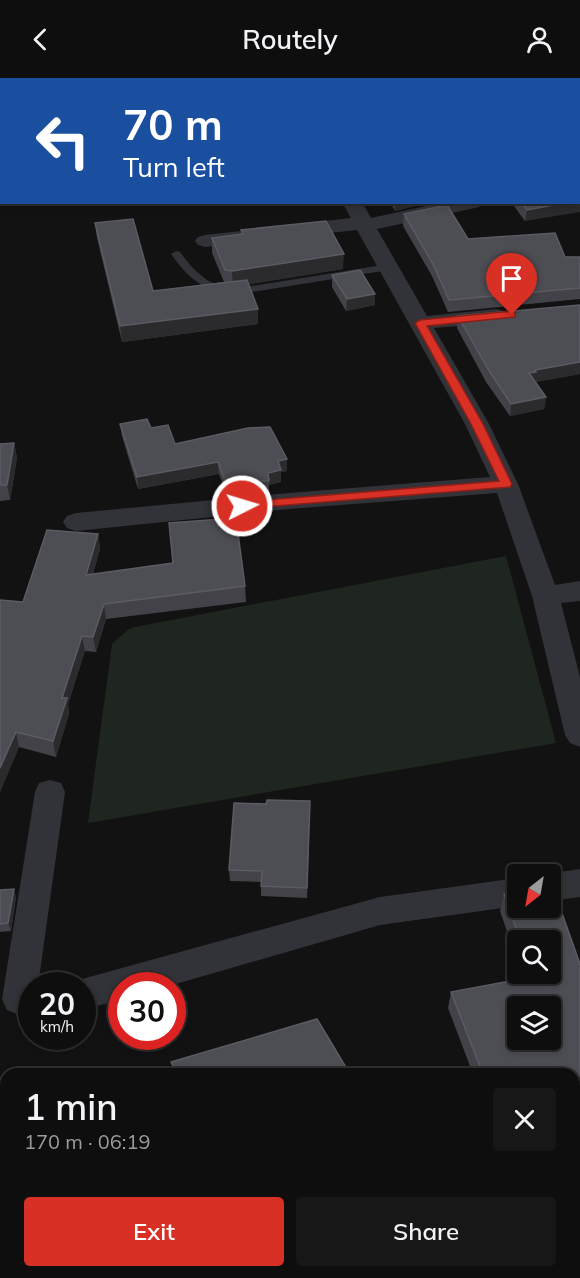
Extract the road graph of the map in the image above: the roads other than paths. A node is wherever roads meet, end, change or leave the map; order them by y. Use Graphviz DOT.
graph roads {
  1 [pos="460,204"];
  2 [pos="360,217"];
  3 [pos="205,241"];
  4 [pos="176,254"];
  5 [pos="389,267"];
  6 [pos="512,315"];
  7 [pos="420,323"];
  8 [pos="506,484"];
  9 [pos="76,522"];
  10 [pos="580,591"];
  11 [pos="546,596"];
  12 [pos="580,735"];
  13 [pos="50,792"];
  14 [pos="580,883"];
  15 [pos="561,886"];
  16 [pos="507,894"];
  17 [pos="96,991"];
  18 [pos="17,999"];
  1 -- 2 [label="street"];
  2 -- 3 [label="street"];
  2 -- 5 [label="street"];
  4 -- 5 [label="lane"];
  5 -- 7 [label="street"];
  6 -- 7 [label="street"];
  7 -- 8 [label="street"];
  8 -- 9 [label="street"];
  8 -- 11 [label="street"];
  10 -- 11 [label="street"];
  11 -- 12 [label="street"];
  13 -- 18 [label="street"];
  14 -- 15 [label="street"];
  16 -- 17 [label="street"];
}
